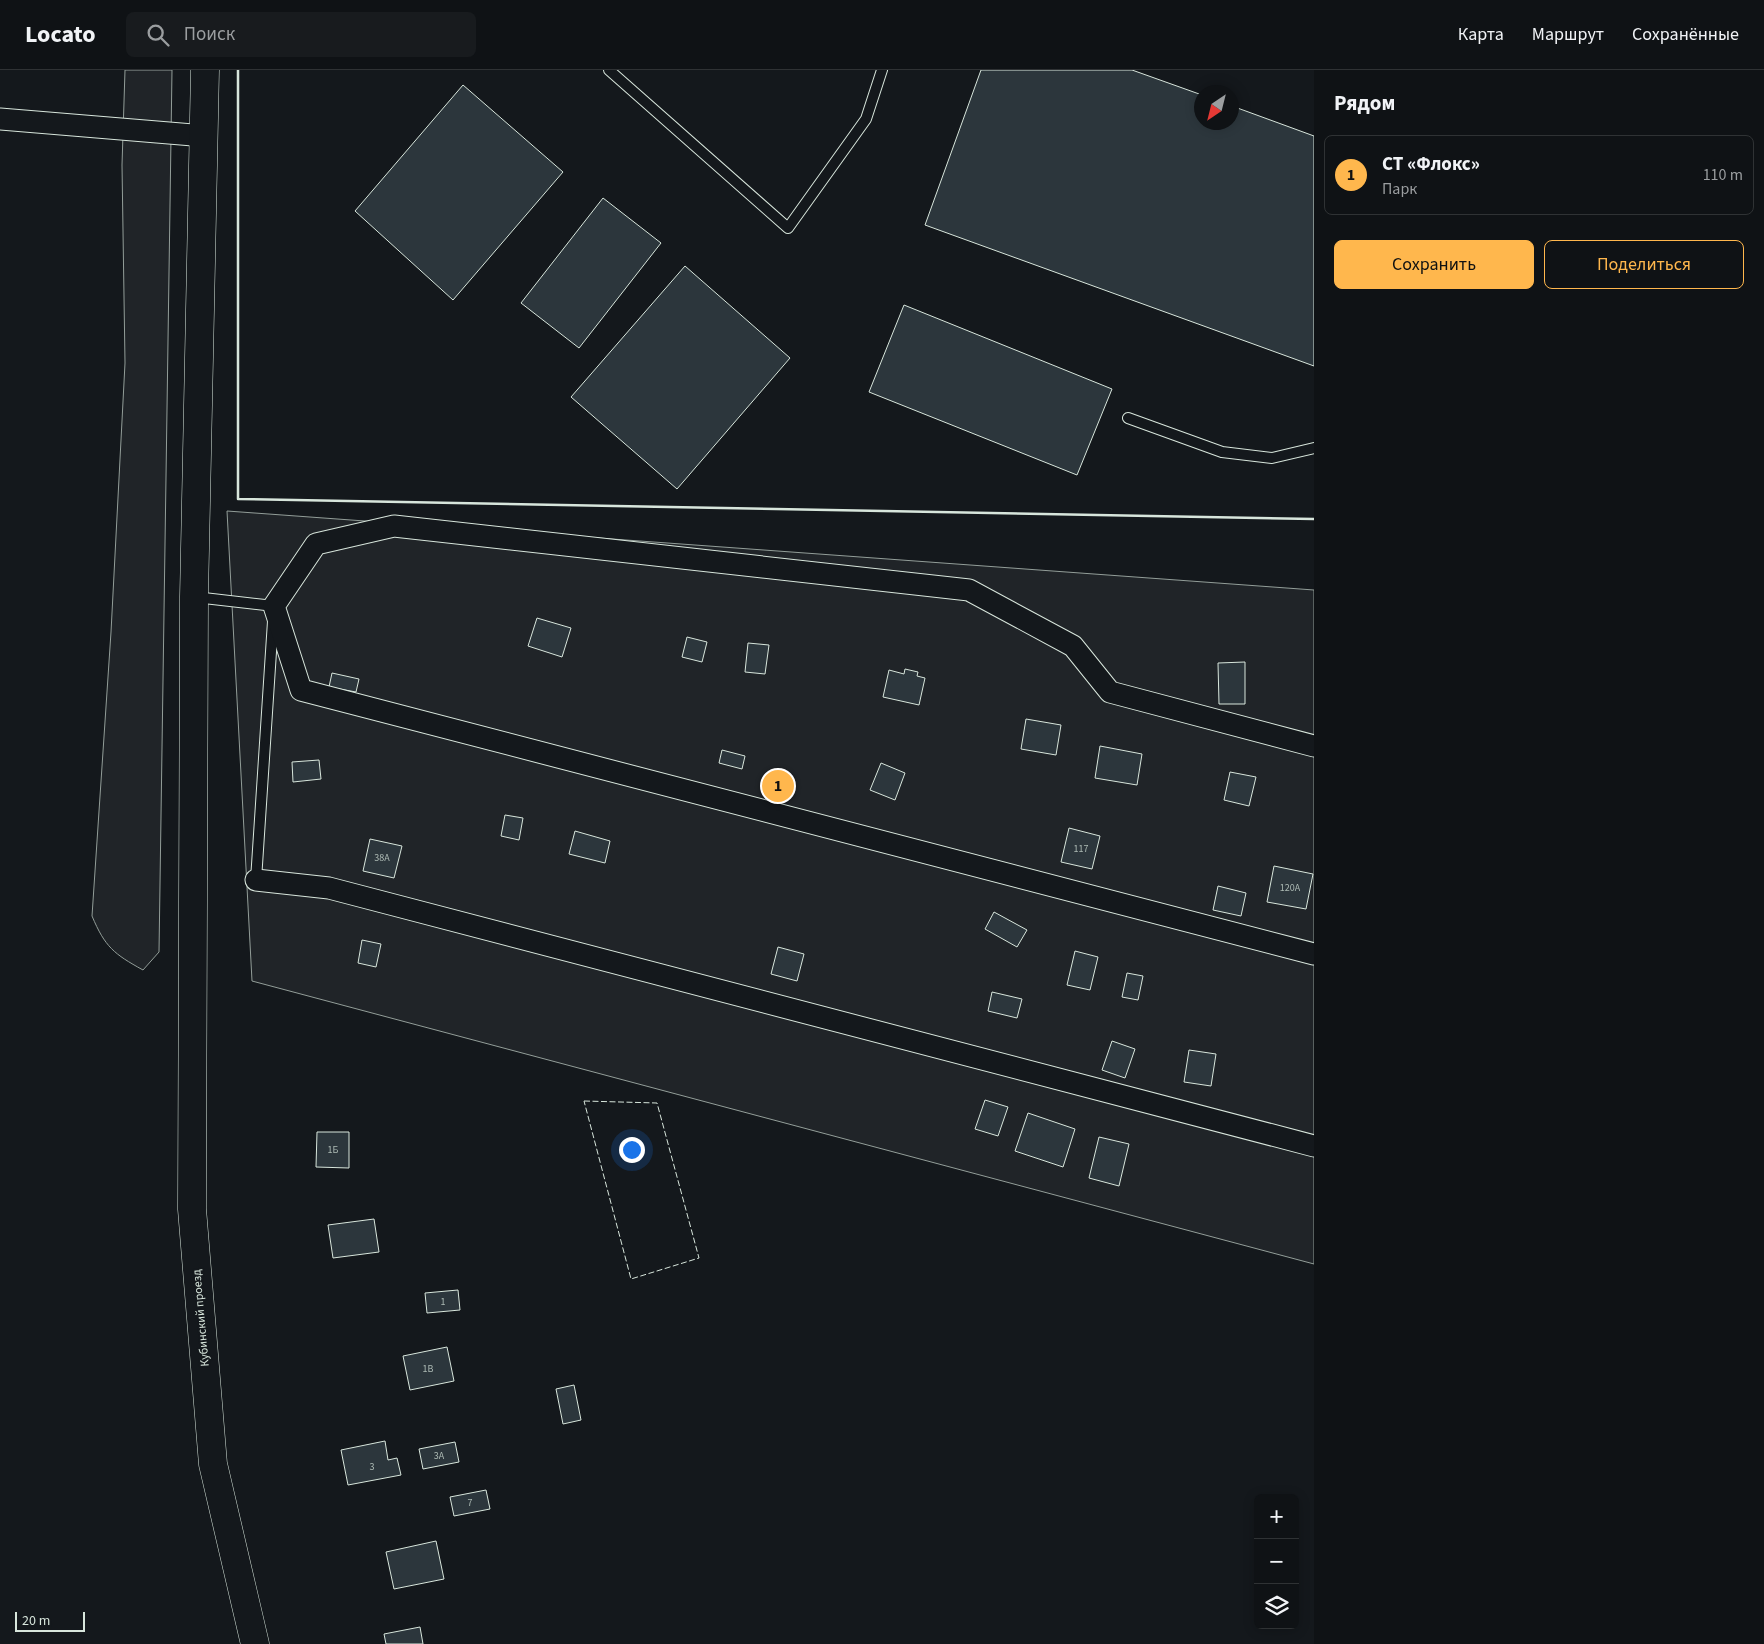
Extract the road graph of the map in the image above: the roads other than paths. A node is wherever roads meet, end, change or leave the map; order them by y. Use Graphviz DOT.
graph roads {
  1 [pos="205,70"];
  2 [pos="609,70"];
  3 [pos="882,70"];
  4 [pos="0,120"];
  5 [pos="205,136"];
  6 [pos="1128,418"];
  7 [pos="1314,448"];
  8 [pos="194,597"];
  9 [pos="274,606"];
  10 [pos="1314,746"];
  11 [pos="256,880"];
  12 [pos="1314,954"];
  13 [pos="1314,1146"];
  14 [pos="255,1644"];
  1 -- 5 [label="main road, Кубинский проезд"];
  2 -- 3 [label="lane"];
  4 -- 5 [label="street"];
  5 -- 8 [label="main road, Кубинский проезд"];
  6 -- 7 [label="lane"];
  8 -- 9 [label="lane"];
  8 -- 14 [label="main road, Кубинский проезд"];
  9 -- 10 [label="street"];
  9 -- 11 [label="lane"];
  9 -- 12 [label="street"];
  11 -- 13 [label="street"];
}
